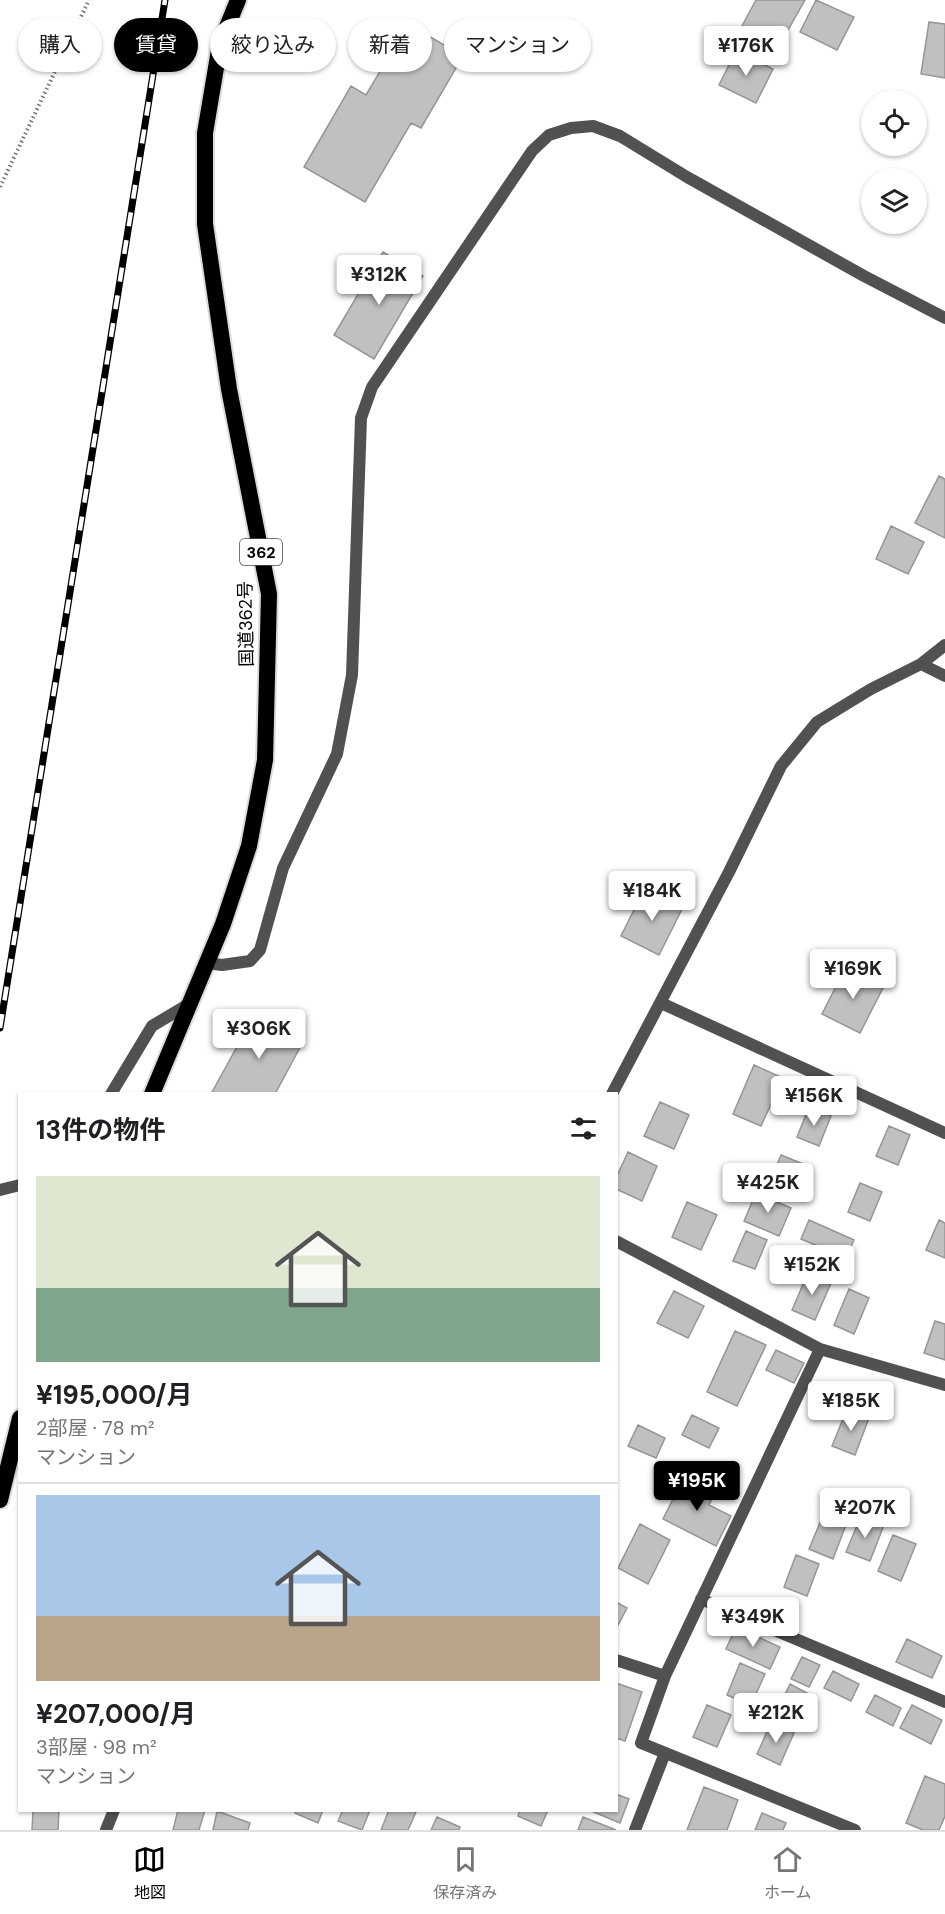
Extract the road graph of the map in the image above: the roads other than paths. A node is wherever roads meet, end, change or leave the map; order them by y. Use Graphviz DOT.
graph roads {
  1 [pos="238,0"];
  2 [pos="945,318"];
  3 [pos="945,645"];
  4 [pos="921,664"];
  5 [pos="945,676"];
  6 [pos="206,963"];
  7 [pos="661,1003"];
  8 [pos="189,1004"];
  9 [pos="112,1092"];
  10 [pos="153,1092"];
  11 [pos="613,1092"];
  12 [pos="945,1132"];
  13 [pos="18,1186"];
  14 [pos="0,1190"];
  15 [pos="618,1242"];
  16 [pos="820,1348"];
  17 [pos="945,1385"];
  18 [pos="18,1426"];
  19 [pos="0,1500"];
  20 [pos="702,1599"];
  21 [pos="618,1661"];
  22 [pos="665,1676"];
  23 [pos="945,1702"];
  24 [pos="665,1753"];
  25 [pos="113,1812"];
  26 [pos="106,1830"];
  27 [pos="635,1830"];
  28 [pos="855,1830"];
  1 -- 6 [label="highway, 国道362号 / 362"];
  2 -- 6 [label="street"];
  3 -- 4 [label="street"];
  4 -- 5 [label="street"];
  4 -- 7 [label="street"];
  6 -- 8 [label="highway, 国道362号 / 362"];
  7 -- 11 [label="street"];
  7 -- 12 [label="street"];
  8 -- 9 [label="street"];
  8 -- 10 [label="highway, 国道362号 / 362"];
  13 -- 14 [label="street"];
  15 -- 16 [label="street"];
  16 -- 17 [label="street"];
  16 -- 20 [label="street"];
  18 -- 19 [label="highway"];
  20 -- 22 [label="street"];
  20 -- 23 [label="street"];
  21 -- 22 [label="street"];
  22 -- 24 [label="street"];
  24 -- 27 [label="street"];
  24 -- 28 [label="street"];
  25 -- 26 [label="street"];
}
